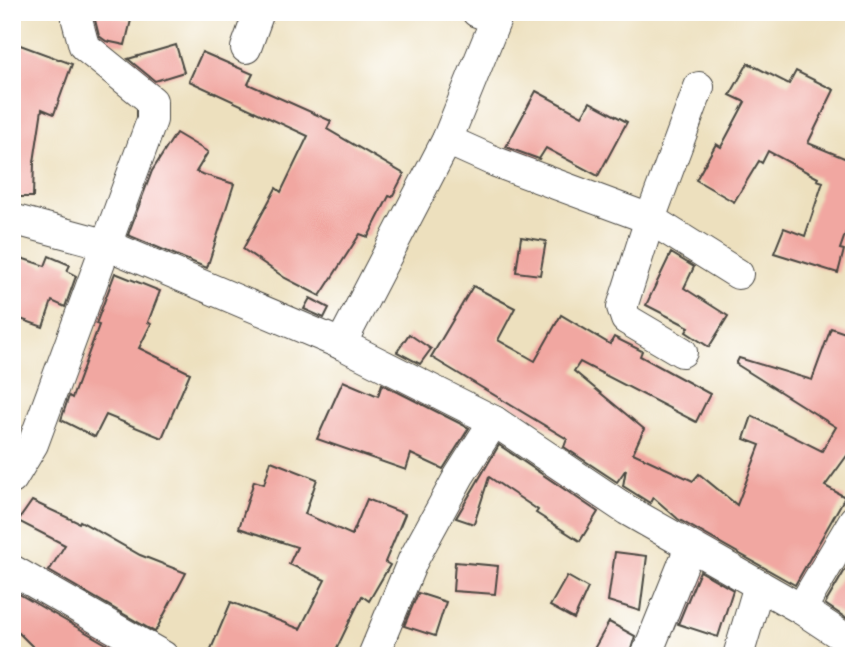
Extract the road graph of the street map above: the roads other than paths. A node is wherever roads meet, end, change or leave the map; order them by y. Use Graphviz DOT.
graph roads {
  1 [pos="79,12"];
  2 [pos="259,12"];
  3 [pos="477,12"];
  4 [pos="246,48"];
  5 [pos="699,87"];
  6 [pos="447,140"];
  7 [pos="12,219"];
  8 [pos="650,219"];
  9 [pos="105,244"];
  10 [pos="738,274"];
  11 [pos="341,344"];
  12 [pos="681,352"];
  13 [pos="494,421"];
  14 [pos="12,480"];
  15 [pos="854,520"];
  16 [pos="691,547"];
  17 [pos="12,570"];
  18 [pos="759,585"];
  19 [pos="801,609"];
  20 [pos="854,644"];
  21 [pos="163,656"];
  22 [pos="373,656"];
  23 [pos="646,656"];
  24 [pos="738,656"];
  1 -- 9 [label="street"];
  2 -- 4 [label="street"];
  3 -- 6 [label="street"];
  5 -- 8 [label="street"];
  6 -- 8 [label="street"];
  6 -- 11 [label="street"];
  7 -- 9 [label="street"];
  8 -- 10 [label="street"];
  8 -- 12 [label="street"];
  9 -- 11 [label="street"];
  9 -- 14 [label="street"];
  11 -- 13 [label="street"];
  13 -- 16 [label="street"];
  13 -- 22 [label="street"];
  15 -- 19 [label="street"];
  16 -- 18 [label="street"];
  16 -- 23 [label="street"];
  17 -- 21 [label="street"];
  18 -- 19 [label="street"];
  18 -- 24 [label="street"];
  19 -- 20 [label="street"];
}
